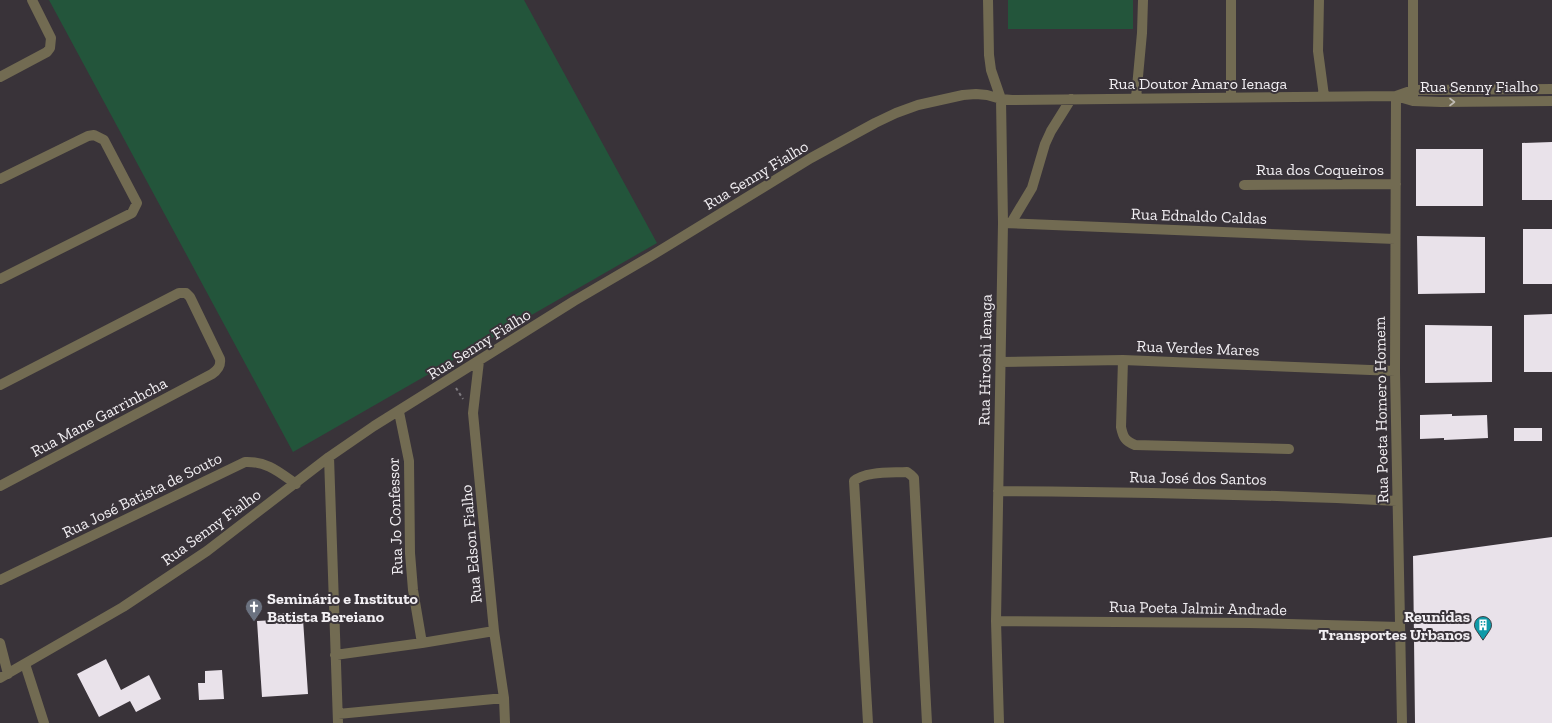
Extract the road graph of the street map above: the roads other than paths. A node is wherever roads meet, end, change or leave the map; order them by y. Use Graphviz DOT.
graph roads {
  1 [pos="32,0"];
  2 [pos="988,0"];
  3 [pos="1143,0"];
  4 [pos="1231,0"];
  5 [pos="1319,0"];
  6 [pos="1413,0"];
  7 [pos="0,77"];
  8 [pos="1552,88"];
  9 [pos="1413,90"];
  10 [pos="1324,96"];
  11 [pos="1396,96"];
  12 [pos="1136,98"];
  13 [pos="1231,98"];
  14 [pos="1001,99"];
  15 [pos="1071,99"];
  16 [pos="1413,101"];
  17 [pos="1552,101"];
  18 [pos="0,179"];
  19 [pos="1396,184"];
  20 [pos="1244,185"];
  21 [pos="1007,223"];
  22 [pos="1395,239"];
  23 [pos="0,279"];
  24 [pos="1123,360"];
  25 [pos="479,361"];
  26 [pos="1000,362"];
  27 [pos="1395,371"];
  28 [pos="0,385"];
  29 [pos="399,412"];
  30 [pos="1289,449"];
  31 [pos="329,457"];
  32 [pos="296,484"];
  33 [pos="0,486"];
  34 [pos="998,491"];
  35 [pos="1397,501"];
  36 [pos="0,580"];
  37 [pos="996,621"];
  38 [pos="1400,627"];
  39 [pos="494,631"];
  40 [pos="0,643"];
  41 [pos="422,643"];
  42 [pos="335,655"];
  43 [pos="25,664"];
  44 [pos="4,676"];
  45 [pos="504,698"];
  46 [pos="338,719"];
  47 [pos="44,723"];
  48 [pos="505,723"];
  49 [pos="868,723"];
  50 [pos="927,723"];
  51 [pos="999,723"];
  52 [pos="1402,723"];
  1 -- 7 [label="street"];
  2 -- 14 [label="street, Rua Hiroshi Ienaga"];
  3 -- 12 [label="street"];
  4 -- 13 [label="street"];
  5 -- 10 [label="street"];
  6 -- 9 [label="street"];
  8 -- 9 [label="street, Rua Senny Fialho"];
  9 -- 11 [label="street, Rua Senny Fialho"];
  9 -- 16 [label="street"];
  10 -- 11 [label="street, Rua Doutor Amaro Ienaga"];
  10 -- 13 [label="street, Rua Doutor Amaro Ienaga"];
  11 -- 16 [label="street, Rua Senny Fialho"];
  11 -- 19 [label="street, Rua Poeta Homero Homem"];
  12 -- 13 [label="street, Rua Doutor Amaro Ienaga"];
  12 -- 15 [label="street, Rua Doutor Amaro Ienaga"];
  14 -- 15 [label="street, Rua Doutor Amaro Ienaga"];
  14 -- 21 [label="street, Rua Hiroshi Ienaga"];
  14 -- 25 [label="street, Rua Senny Fialho"];
  15 -- 21 [label="street"];
  16 -- 17 [label="street, Rua Senny Fialho, one-way"];
  18 -- 23 [label="street"];
  19 -- 20 [label="street, Rua dos Coqueiros"];
  19 -- 22 [label="street, Rua Poeta Homero Homem"];
  21 -- 22 [label="street, Rua Ednaldo Caldas"];
  21 -- 26 [label="street, Rua Hiroshi Ienaga"];
  22 -- 27 [label="street, Rua Poeta Homero Homem"];
  24 -- 26 [label="street, Rua Verdes Mares"];
  24 -- 27 [label="street, Rua Verdes Mares"];
  24 -- 30 [label="street"];
  25 -- 29 [label="street, Rua Senny Fialho"];
  25 -- 39 [label="street, Rua Edson Fialho"];
  26 -- 34 [label="street, Rua Hiroshi Ienaga"];
  27 -- 35 [label="street, Rua Poeta Homero Homem"];
  28 -- 33 [label="street, Rua Mane Garrinhcha"];
  29 -- 31 [label="street, Rua Senny Fialho"];
  29 -- 41 [label="street, Rua Jo Confessor"];
  31 -- 32 [label="street, Rua Senny Fialho"];
  31 -- 42 [label="street"];
  32 -- 36 [label="street, Rua José Batista de Souto"];
  32 -- 43 [label="street, Rua Senny Fialho"];
  34 -- 35 [label="street, Rua José dos Santos"];
  34 -- 37 [label="street, Rua Hiroshi Ienaga"];
  35 -- 38 [label="street, Rua Poeta Homero Homem"];
  37 -- 38 [label="street, Rua Poeta Jalmir Andrade"];
  37 -- 51 [label="street, Rua Hiroshi Ienaga"];
  38 -- 52 [label="street, Rua Poeta Homero Homem"];
  39 -- 41 [label="street"];
  39 -- 45 [label="street, Rua Edson Fialho"];
  40 -- 44 [label="street"];
  41 -- 42 [label="street"];
  42 -- 46 [label="street"];
  43 -- 44 [label="street, Rua Senny Fialho"];
  43 -- 47 [label="street"];
  45 -- 46 [label="street"];
  45 -- 48 [label="street, Rua Edson Fialho"];
  49 -- 50 [label="street"];
}
